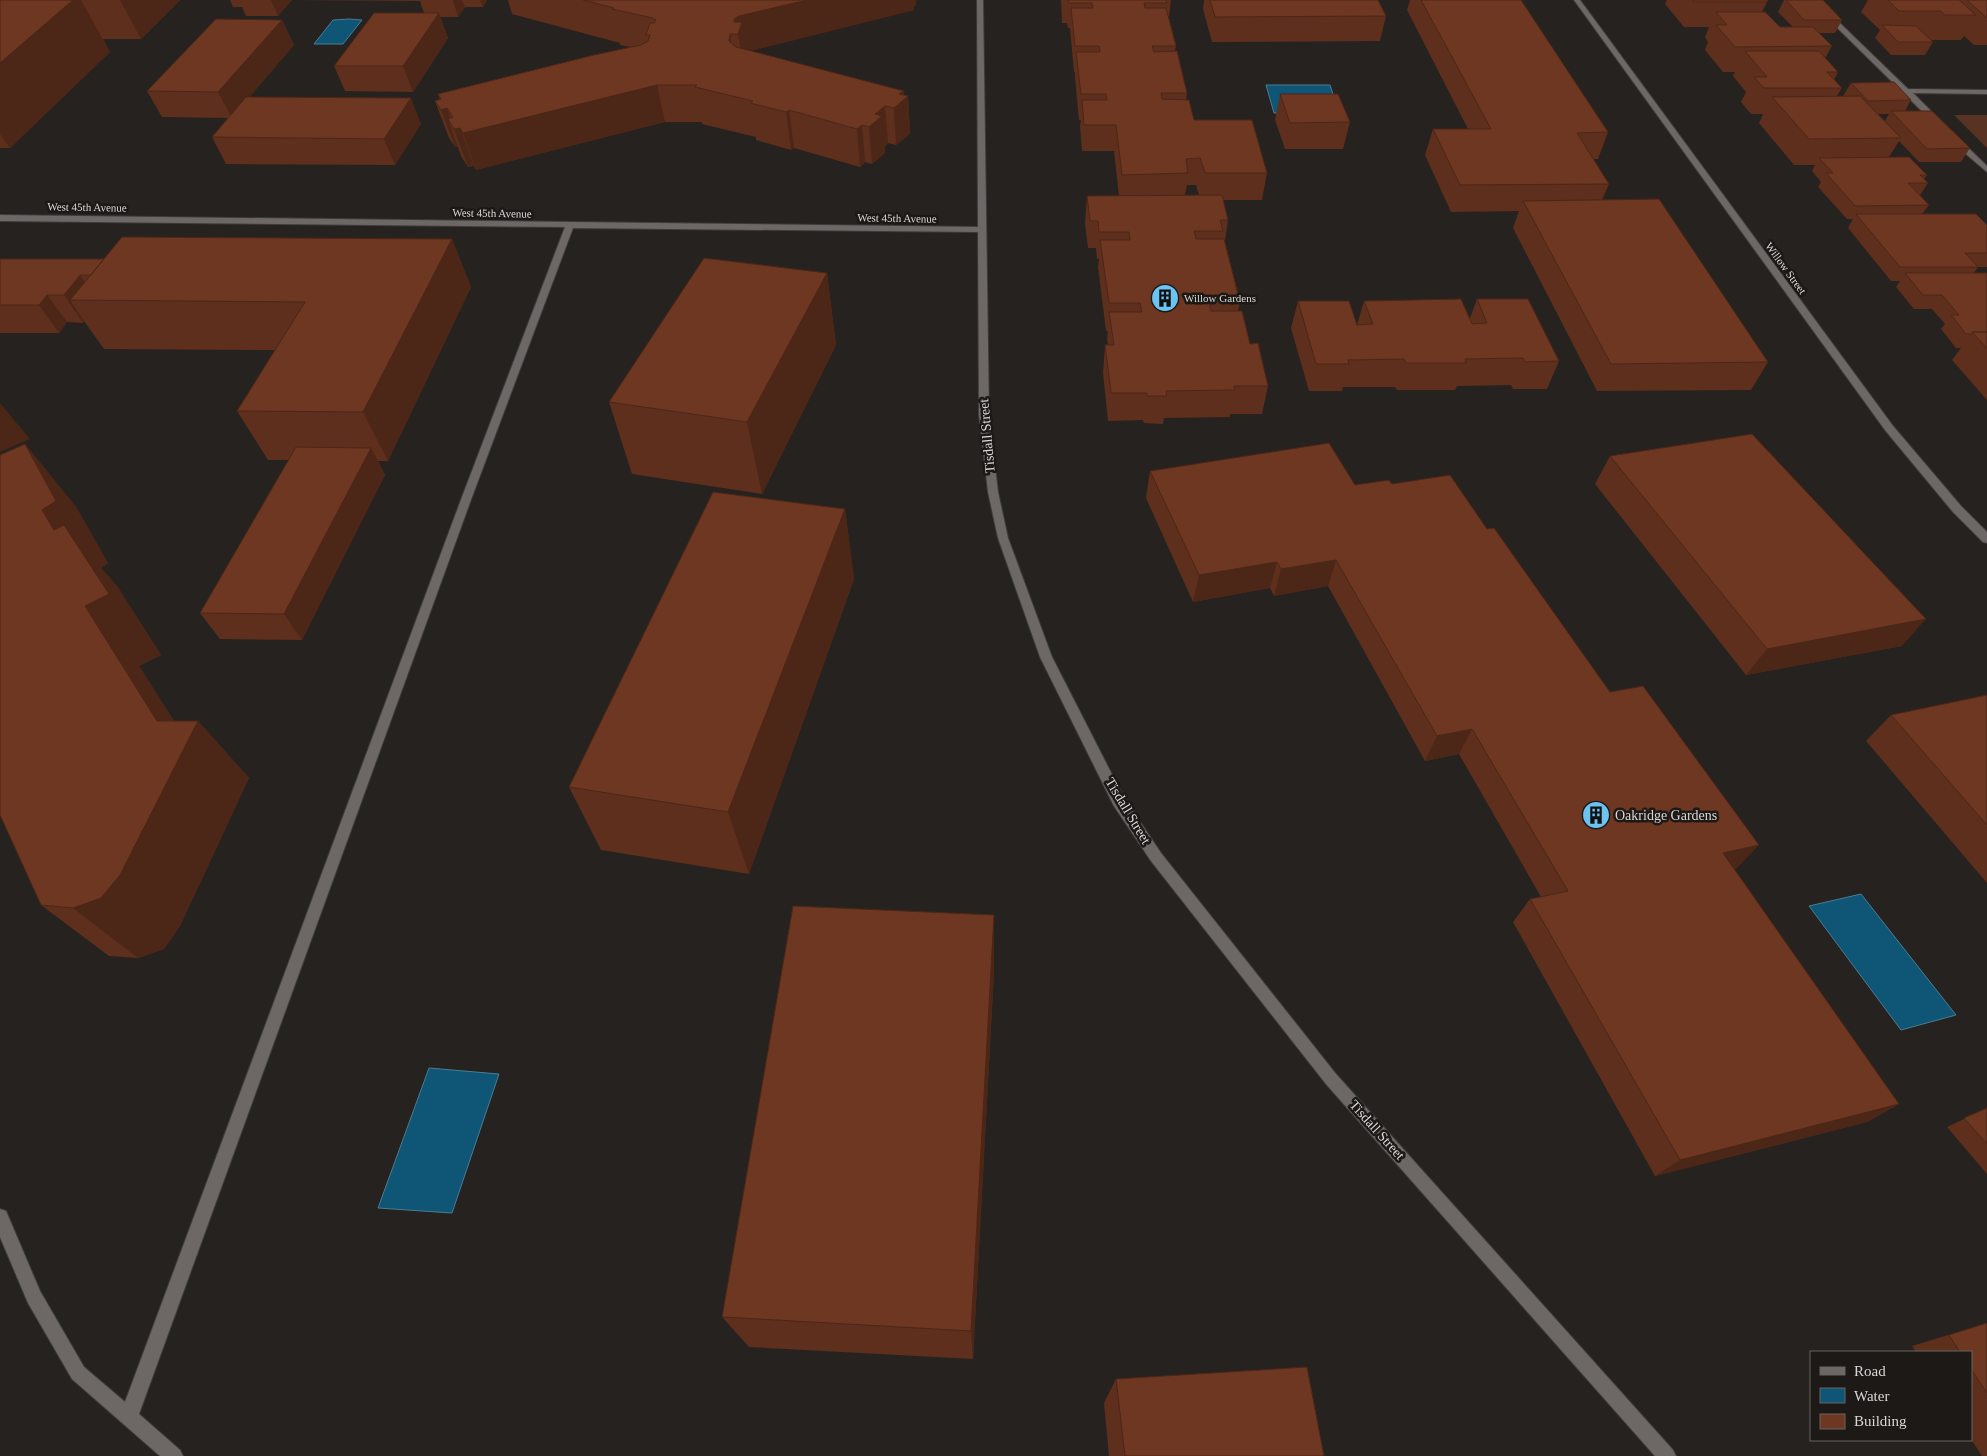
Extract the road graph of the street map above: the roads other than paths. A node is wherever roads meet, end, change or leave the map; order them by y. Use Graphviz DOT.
graph roads {
  1 [pos="980,0"];
  2 [pos="1577,0"];
  3 [pos="1812,0"];
  4 [pos="1906,91"];
  5 [pos="1987,92"];
  6 [pos="1987,170"];
  7 [pos="0,218"];
  8 [pos="570,225"];
  9 [pos="983,230"];
  10 [pos="1987,540"];
  11 [pos="0,1217"];
  12 [pos="128,1418"];
  13 [pos="174,1456"];
  14 [pos="1667,1456"];
  1 -- 9 [label="street, Tisdall Street"];
  2 -- 10 [label="street, Willow Street"];
  3 -- 4 [label="street"];
  4 -- 5 [label="street"];
  4 -- 6 [label="street"];
  7 -- 8 [label="street, West 45th Avenue"];
  8 -- 9 [label="street, West 45th Avenue"];
  8 -- 12 [label="street"];
  9 -- 14 [label="street, Tisdall Street"];
  11 -- 12 [label="street"];
  12 -- 13 [label="street"];
}
